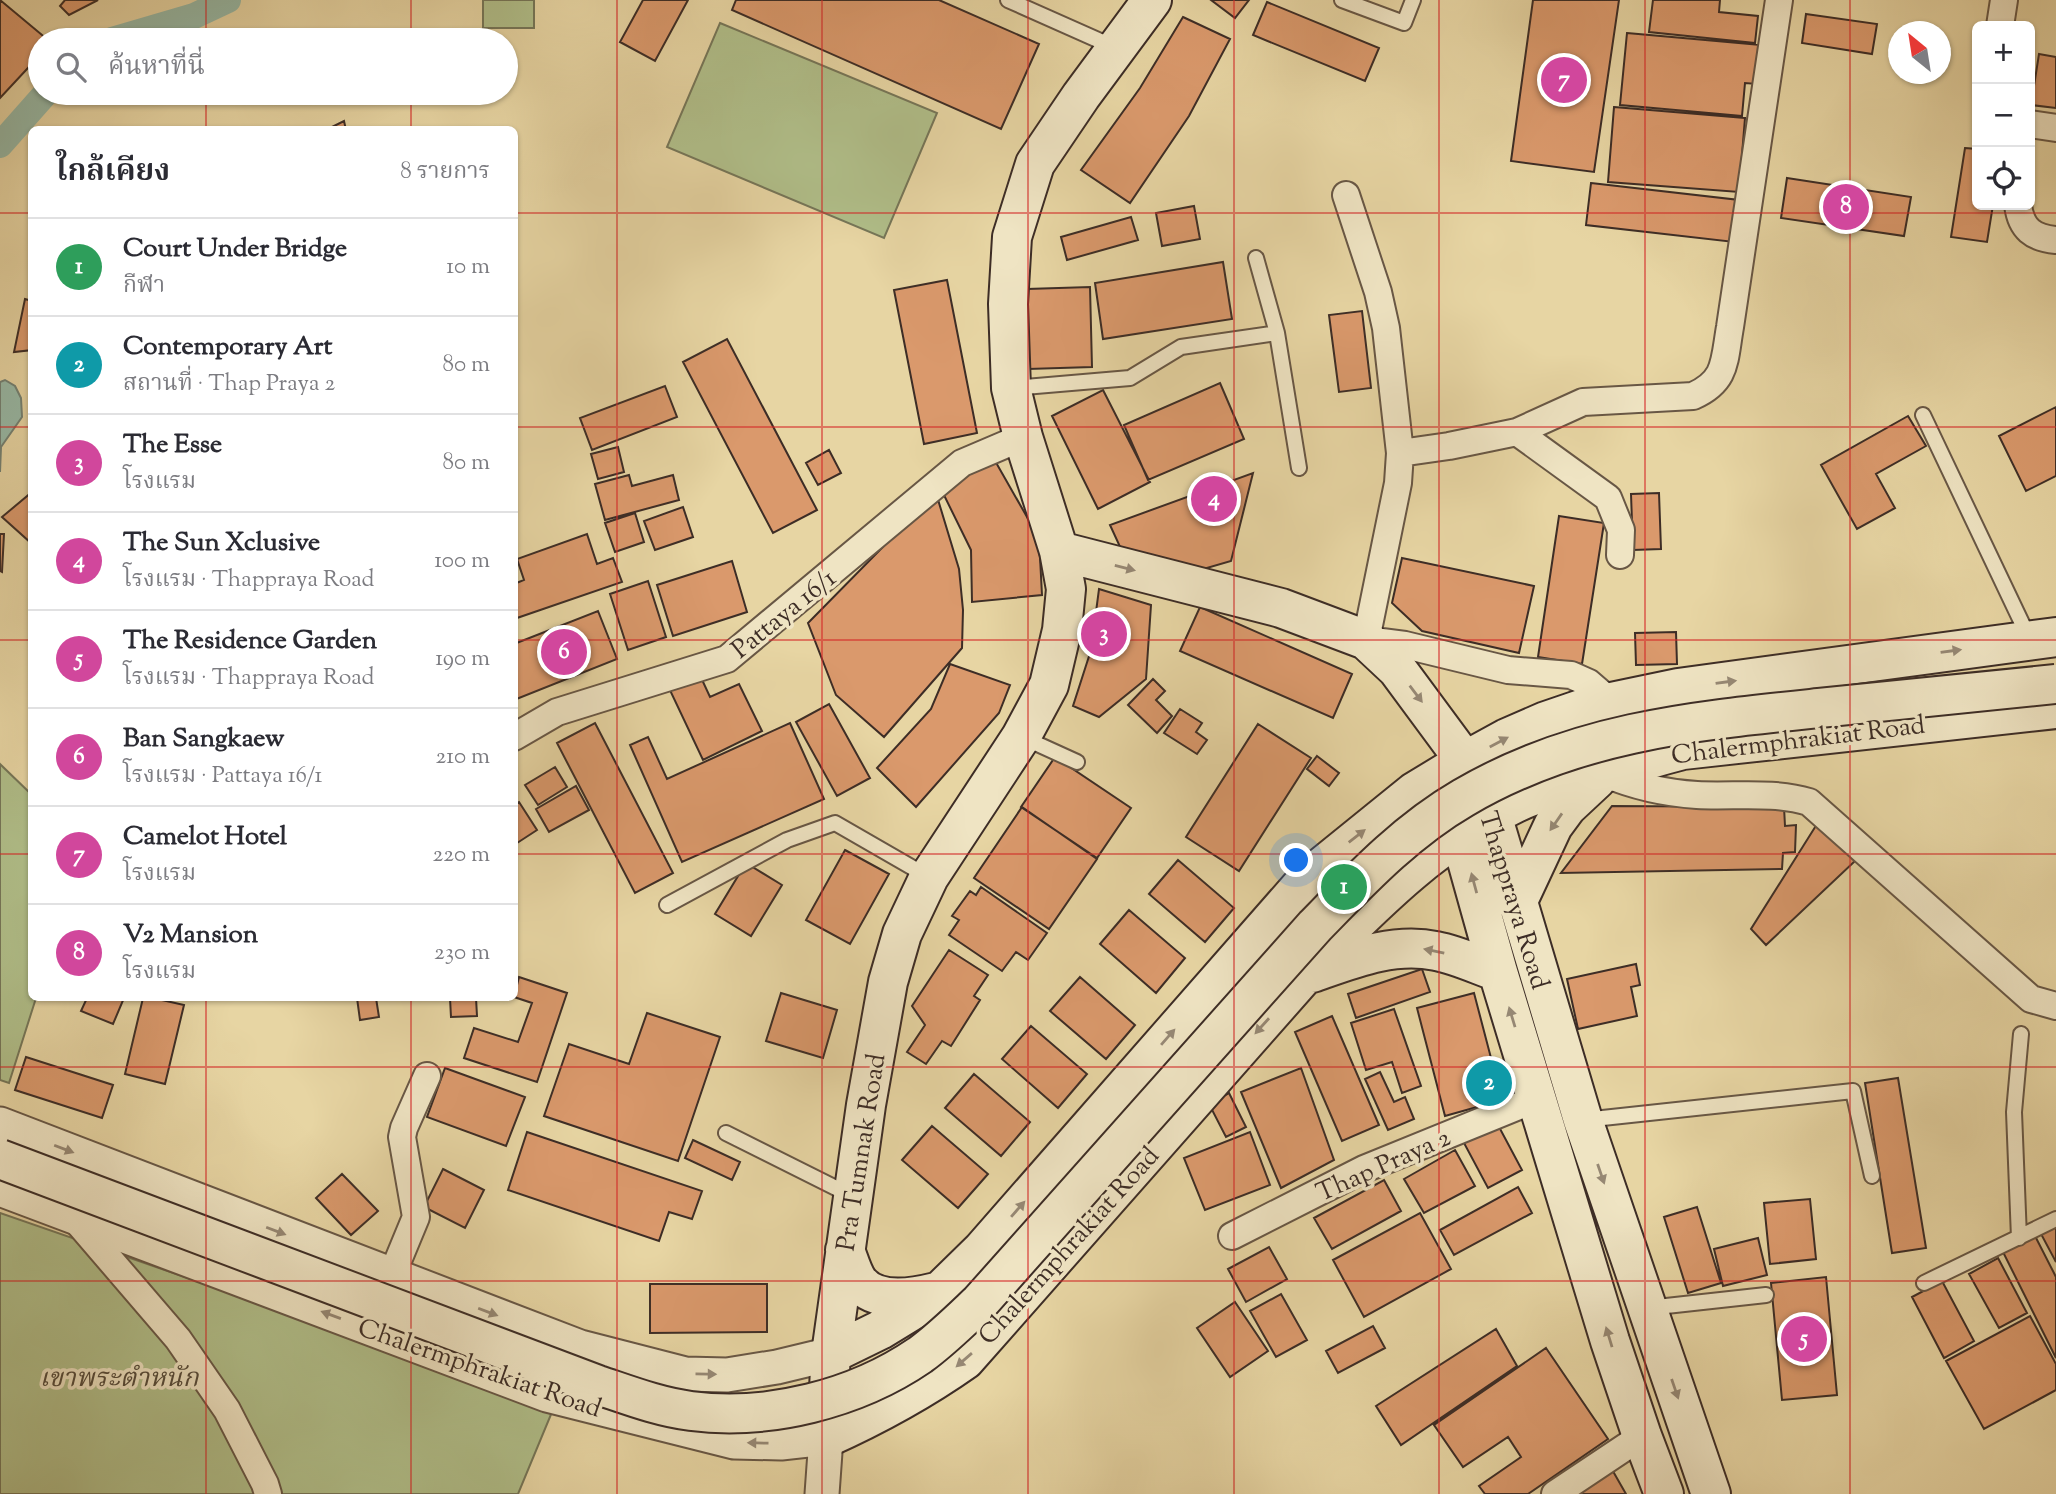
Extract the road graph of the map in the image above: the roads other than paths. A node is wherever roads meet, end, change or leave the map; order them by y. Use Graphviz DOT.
graph roads {
  1 [pos="1009,0"];
  2 [pos="1153,0"];
  3 [pos="1342,0"];
  4 [pos="1413,0"];
  5 [pos="1779,0"];
  6 [pos="2004,0"];
  7 [pos="2001,21"];
  8 [pos="1118,49"];
  9 [pos="2035,125"];
  10 [pos="2056,128"];
  11 [pos="1346,195"];
  12 [pos="2019,210"];
  13 [pos="2056,240"];
  14 [pos="1256,258"];
  15 [pos="1277,333"];
  16 [pos="1011,388"];
  17 [pos="1923,415"];
  18 [pos="1517,432"];
  19 [pos="1023,438"];
  20 [pos="1400,453"];
  21 [pos="1299,468"];
  22 [pos="1059,551"];
  23 [pos="1620,555"];
  24 [pos="2043,638"];
  25 [pos="1366,640"];
  26 [pos="2056,684"];
  27 [pos="1678,688"];
  28 [pos="1611,702"];
  29 [pos="2056,709"];
  30 [pos="518,735"];
  31 [pos="1021,737"];
  32 [pos="1683,750"];
  33 [pos="1077,762"];
  34 [pos="1452,769"];
  35 [pos="1603,773"];
  36 [pos="1476,825"];
  37 [pos="929,877"];
  38 [pos="1517,903"];
  39 [pos="667,905"];
  40 [pos="1269,920"];
  41 [pos="1312,968"];
  42 [pos="1498,972"];
  43 [pos="2056,1006"];
  44 [pos="2021,1034"];
  45 [pos="1543,1056"];
  46 [pos="426,1076"];
  47 [pos="1536,1098"];
  48 [pos="1583,1120"];
  49 [pos="0,1124"];
  50 [pos="726,1133"];
  51 [pos="0,1159"];
  52 [pos="1872,1176"];
  53 [pos="0,1189"];
  54 [pos="854,1197"];
  55 [pos="75,1219"];
  56 [pos="2056,1219"];
  57 [pos="1231,1236"];
  58 [pos="2019,1238"];
  59 [pos="845,1250"];
  60 [pos="982,1250"];
  61 [pos="392,1275"];
  62 [pos="1924,1283"];
  63 [pos="942,1290"];
  64 [pos="1024,1294"];
  65 [pos="1766,1295"];
  66 [pos="1646,1308"];
  67 [pos="580,1347"];
  68 [pos="831,1354"];
  69 [pos="566,1401"];
  70 [pos="1642,1436"];
  71 [pos="826,1438"];
  72 [pos="268,1494"];
  73 [pos="822,1494"];
  74 [pos="1555,1494"];
  75 [pos="1664,1494"];
  76 [pos="1711,1494"];
  1 -- 8 [label="lane"];
  2 -- 8 [label="main road, Pra Tumnak Road"];
  3 -- 4 [label="lane"];
  5 -- 18 [label="street"];
  6 -- 7 [label="street"];
  8 -- 16 [label="main road, Pra Tumnak Road"];
  9 -- 10 [label="street"];
  11 -- 20 [label="street"];
  12 -- 13 [label="street"];
  14 -- 15 [label="lane"];
  15 -- 16 [label="lane"];
  15 -- 21 [label="lane"];
  16 -- 19 [label="main road, Pra Tumnak Road"];
  17 -- 24 [label="lane"];
  18 -- 20 [label="street"];
  18 -- 23 [label="street"];
  19 -- 22 [label="main road, Pra Tumnak Road"];
  19 -- 30 [label="street, Pattaya 16/1"];
  20 -- 25 [label="street"];
  22 -- 25 [label="main road, Thappraya Road, one-way"];
  22 -- 31 [label="main road, Pra Tumnak Road"];
  27 -- 24 [label="main road, Chalermphrakiat Road, one-way"];
  25 -- 28 [label="street"];
  25 -- 34 [label="main road, Thappraya Road, one-way"];
  26 -- 51 [label="main road, bridge"];
  27 -- 28 [label="main road, Chalermphrakiat Road"];
  27 -- 32 [label="main road"];
  34 -- 28 [label="main road, Chalermphrakiat Road, one-way"];
  29 -- 32 [label="main road, Chalermphrakiat Road"];
  31 -- 33 [label="lane"];
  31 -- 37 [label="main road, Pra Tumnak Road"];
  32 -- 35 [label="main road, Chalermphrakiat Road"];
  34 -- 36 [label="main road, Thappraya Road"];
  40 -- 34 [label="main road, Chalermphrakiat Road, one-way"];
  35 -- 36 [label="main road, Chalermphrakiat Road"];
  35 -- 38 [label="main road, one-way"];
  35 -- 43 [label="street"];
  36 -- 38 [label="main road, Thappraya Road"];
  36 -- 41 [label="main road, Chalermphrakiat Road"];
  42 -- 36 [label="main road, Thappraya Road, one-way"];
  37 -- 39 [label="lane"];
  37 -- 54 [label="main road, Pra Tumnak Road"];
  38 -- 45 [label="main road, Thappraya Road"];
  40 -- 41 [label="main road"];
  60 -- 40 [label="main road, Chalermphrakiat Road, one-way"];
  42 -- 41 [label="main road, one-way"];
  41 -- 64 [label="main road, Chalermphrakiat Road, one-way"];
  45 -- 42 [label="main road, Thappraya Road, one-way"];
  44 -- 58 [label="lane"];
  45 -- 47 [label="main road, Thappraya Road"];
  45 -- 48 [label="main road, Thappraya Road"];
  46 -- 61 [label="street"];
  47 -- 57 [label="street, Thap Praya 2"];
  70 -- 47 [label="main road, Thappraya Road, one-way"];
  48 -- 52 [label="lane"];
  48 -- 66 [label="main road, Thappraya Road, one-way"];
  49 -- 61 [label="street, Chalermphrakiat Road, one-way"];
  50 -- 54 [label="lane"];
  53 -- 55 [label="street, Chalermphrakiat Road"];
  54 -- 59 [label="main road, Pra Tumnak Road"];
  69 -- 55 [label="street, Chalermphrakiat Road, one-way"];
  55 -- 72 [label="street"];
  56 -- 58 [label="lane"];
  58 -- 62 [label="lane"];
  59 -- 63 [label="main road"];
  59 -- 68 [label="main road, Pra Tumnak Road"];
  60 -- 63 [label="main road, Chalermphrakiat Road"];
  60 -- 64 [label="main road"];
  61 -- 67 [label="street, Chalermphrakiat Road, one-way"];
  63 -- 68 [label="main road, Chalermphrakiat Road"];
  64 -- 71 [label="main road, Chalermphrakiat Road, one-way"];
  65 -- 66 [label="lane"];
  66 -- 76 [label="main road, Thappraya Road, one-way"];
  67 -- 68 [label="street, Chalermphrakiat Road, one-way"];
  67 -- 69 [label="street"];
  68 -- 71 [label="main road, Pra Tumnak Road"];
  71 -- 69 [label="street, Chalermphrakiat Road, one-way"];
  70 -- 74 [label="street"];
  70 -- 75 [label="main road, Thappraya Road"];
  71 -- 73 [label="street, Pra Tumnak Road"];
}
